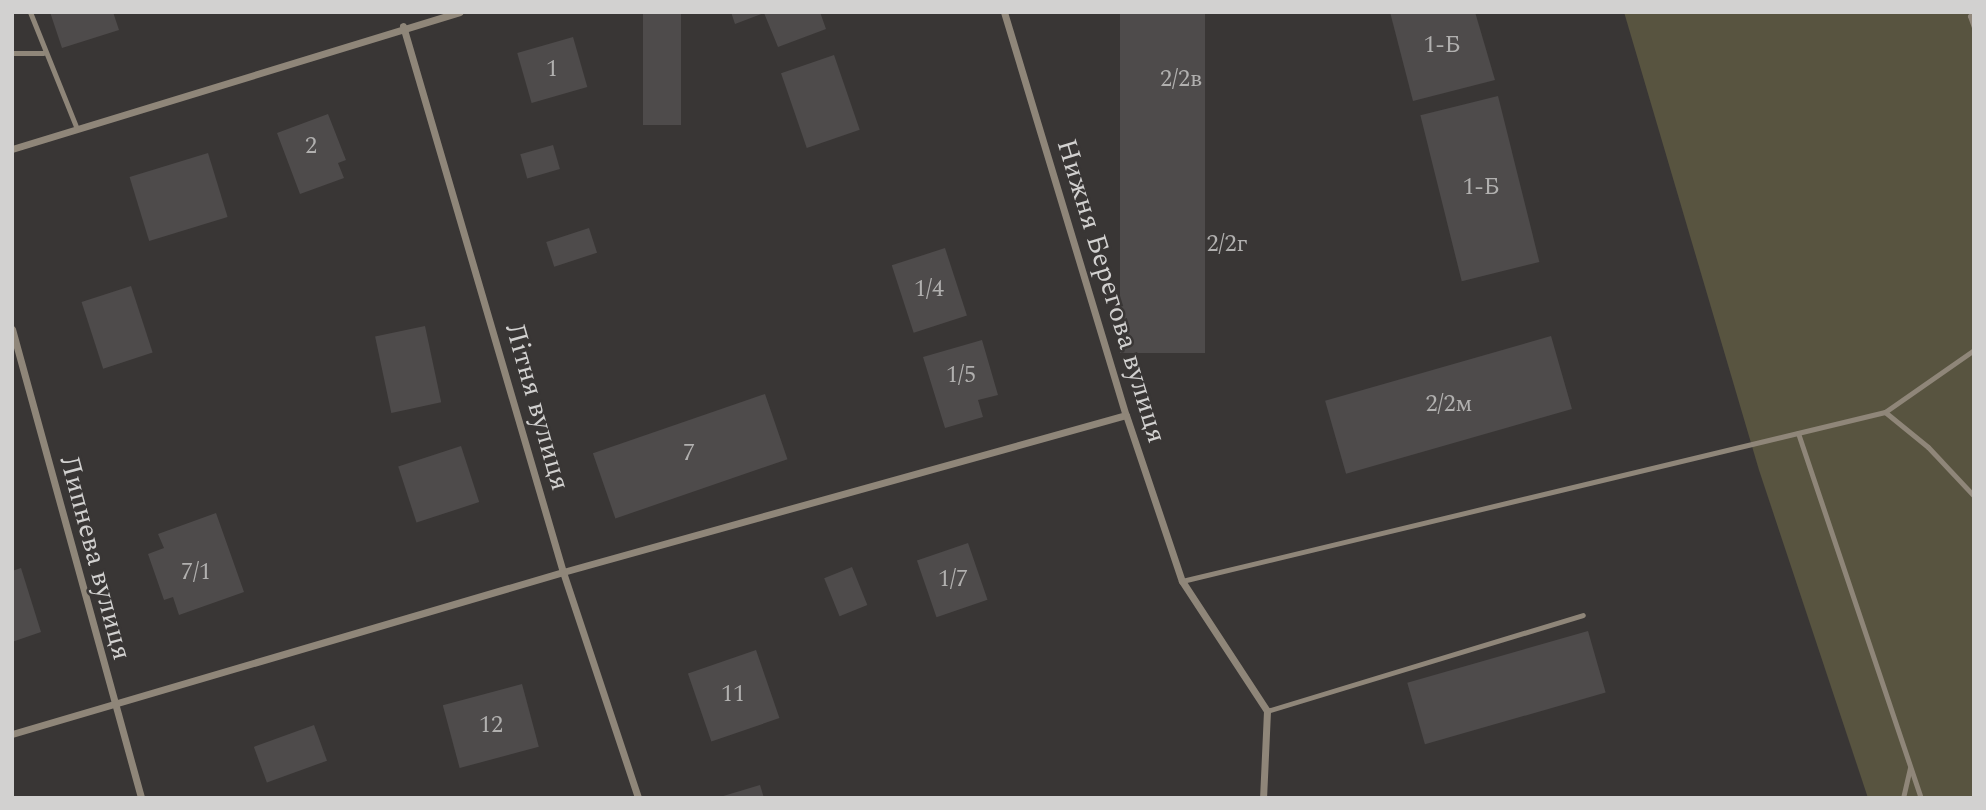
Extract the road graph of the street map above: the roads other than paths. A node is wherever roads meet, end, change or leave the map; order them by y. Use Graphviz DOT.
graph roads {
  1 [pos="30,12"];
  2 [pos="459,12"];
  3 [pos="1004,12"];
  4 [pos="1974,13"];
  5 [pos="440,15"];
  6 [pos="404,26"];
  7 [pos="1974,27"];
  8 [pos="12,53"];
  9 [pos="43,53"];
  10 [pos="77,129"];
  11 [pos="13,149"];
  12 [pos="12,329"];
  13 [pos="1974,349"];
  14 [pos="1885,412"];
  15 [pos="1126,415"];
  16 [pos="1798,433"];
  17 [pos="1974,495"];
  18 [pos="563,572"];
  19 [pos="1182,581"];
  20 [pos="1583,615"];
  21 [pos="113,706"];
  22 [pos="1267,710"];
  23 [pos="12,734"];
  24 [pos="1910,765"];
  25 [pos="141,798"];
  26 [pos="638,798"];
  27 [pos="1264,798"];
  28 [pos="1903,798"];
  29 [pos="1921,798"];
  1 -- 9 [label="lane"];
  2 -- 5 [label="street"];
  3 -- 15 [label="street, Нижня Берегова вулиця"];
  4 -- 7 [label="lane"];
  5 -- 6 [label="street"];
  6 -- 10 [label="street"];
  6 -- 18 [label="street, Літня вулиця"];
  8 -- 9 [label="lane"];
  9 -- 10 [label="lane"];
  10 -- 11 [label="street"];
  12 -- 21 [label="street, Липнева вулиця"];
  13 -- 14 [label="lane"];
  14 -- 16 [label="lane"];
  14 -- 17 [label="lane"];
  15 -- 18 [label="street"];
  15 -- 19 [label="street, Нижня Берегова вулиця"];
  16 -- 19 [label="lane"];
  16 -- 24 [label="lane"];
  18 -- 21 [label="street"];
  18 -- 26 [label="street, Літня вулиця"];
  19 -- 22 [label="street, Нижня Берегова вулиця"];
  20 -- 22 [label="lane"];
  21 -- 23 [label="street"];
  21 -- 25 [label="street, Липнева вулиця"];
  22 -- 27 [label="street"];
  24 -- 28 [label="lane"];
  24 -- 29 [label="lane"];
}
